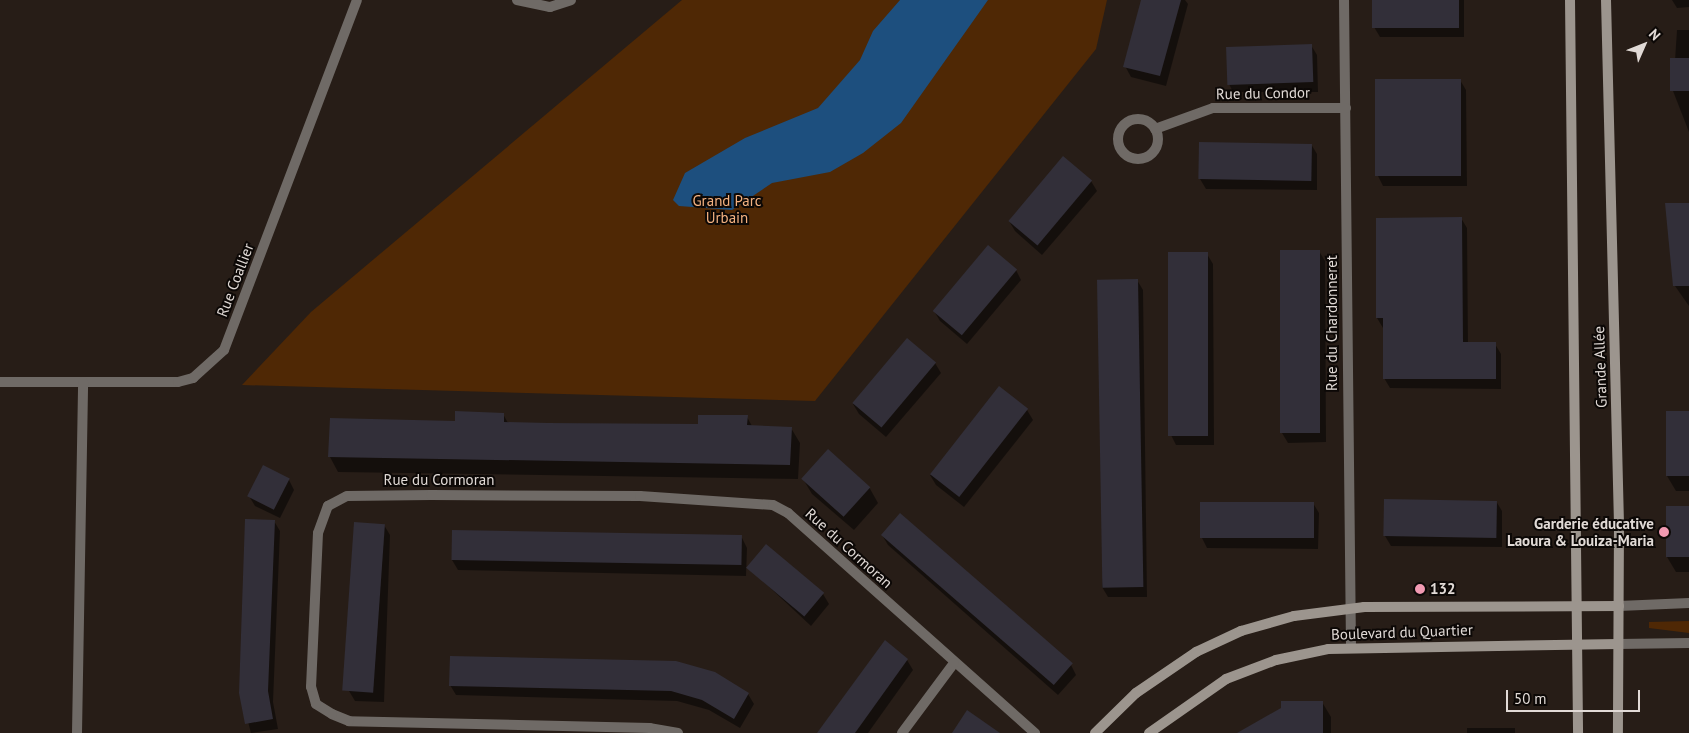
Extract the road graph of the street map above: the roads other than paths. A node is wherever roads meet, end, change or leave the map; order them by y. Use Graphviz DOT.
graph roads {
  1 [pos="356,0"];
  2 [pos="517,0"];
  3 [pos="571,0"];
  4 [pos="1344,0"];
  5 [pos="1570,0"];
  6 [pos="1606,0"];
  7 [pos="1346,108"];
  8 [pos="1155,129"];
  9 [pos="0,382"];
  10 [pos="83,382"];
  11 [pos="1689,603"];
  12 [pos="1577,606"];
  13 [pos="1619,606"];
  14 [pos="1348,608"];
  15 [pos="1689,643"];
  16 [pos="1577,644"];
  17 [pos="1618,644"];
  18 [pos="1350,647"];
  19 [pos="954,663"];
  20 [pos="77,733"];
  21 [pos="678,733"];
  22 [pos="902,733"];
  23 [pos="1035,733"];
  24 [pos="1095,733"];
  25 [pos="1149,733"];
  26 [pos="1578,733"];
  27 [pos="1618,733"];
  1 -- 10 [label="street, Rue Coallier"];
  2 -- 3 [label="street"];
  4 -- 7 [label="street, Rue du Chardonneret"];
  5 -- 12 [label="main road, Grande Allée"];
  6 -- 13 [label="main road, Grande Allée"];
  7 -- 8 [label="street, Rue du Condor"];
  7 -- 14 [label="street, Rue du Chardonneret"];
  9 -- 10 [label="street, Rue Coallier"];
  10 -- 20 [label="street"];
  11 -- 13 [label="street"];
  12 -- 13 [label="main road, Boulevard du Quartier"];
  12 -- 14 [label="main road, Boulevard du Quartier"];
  12 -- 16 [label="main road, Grande Allée"];
  13 -- 17 [label="main road, Grande Allée"];
  14 -- 18 [label="street, Rue du Chardonneret"];
  14 -- 24 [label="main road, Boulevard du Quartier"];
  15 -- 17 [label="street"];
  16 -- 17 [label="main road, Boulevard du Quartier"];
  16 -- 18 [label="main road, Boulevard du Quartier"];
  16 -- 26 [label="main road, Grande Allée"];
  17 -- 27 [label="main road, Grande Allée"];
  18 -- 25 [label="main road, Boulevard du Quartier"];
  19 -- 21 [label="street, Rue du Cormoran"];
  19 -- 22 [label="street"];
  19 -- 23 [label="street, Rue du Cormoran"];
}
